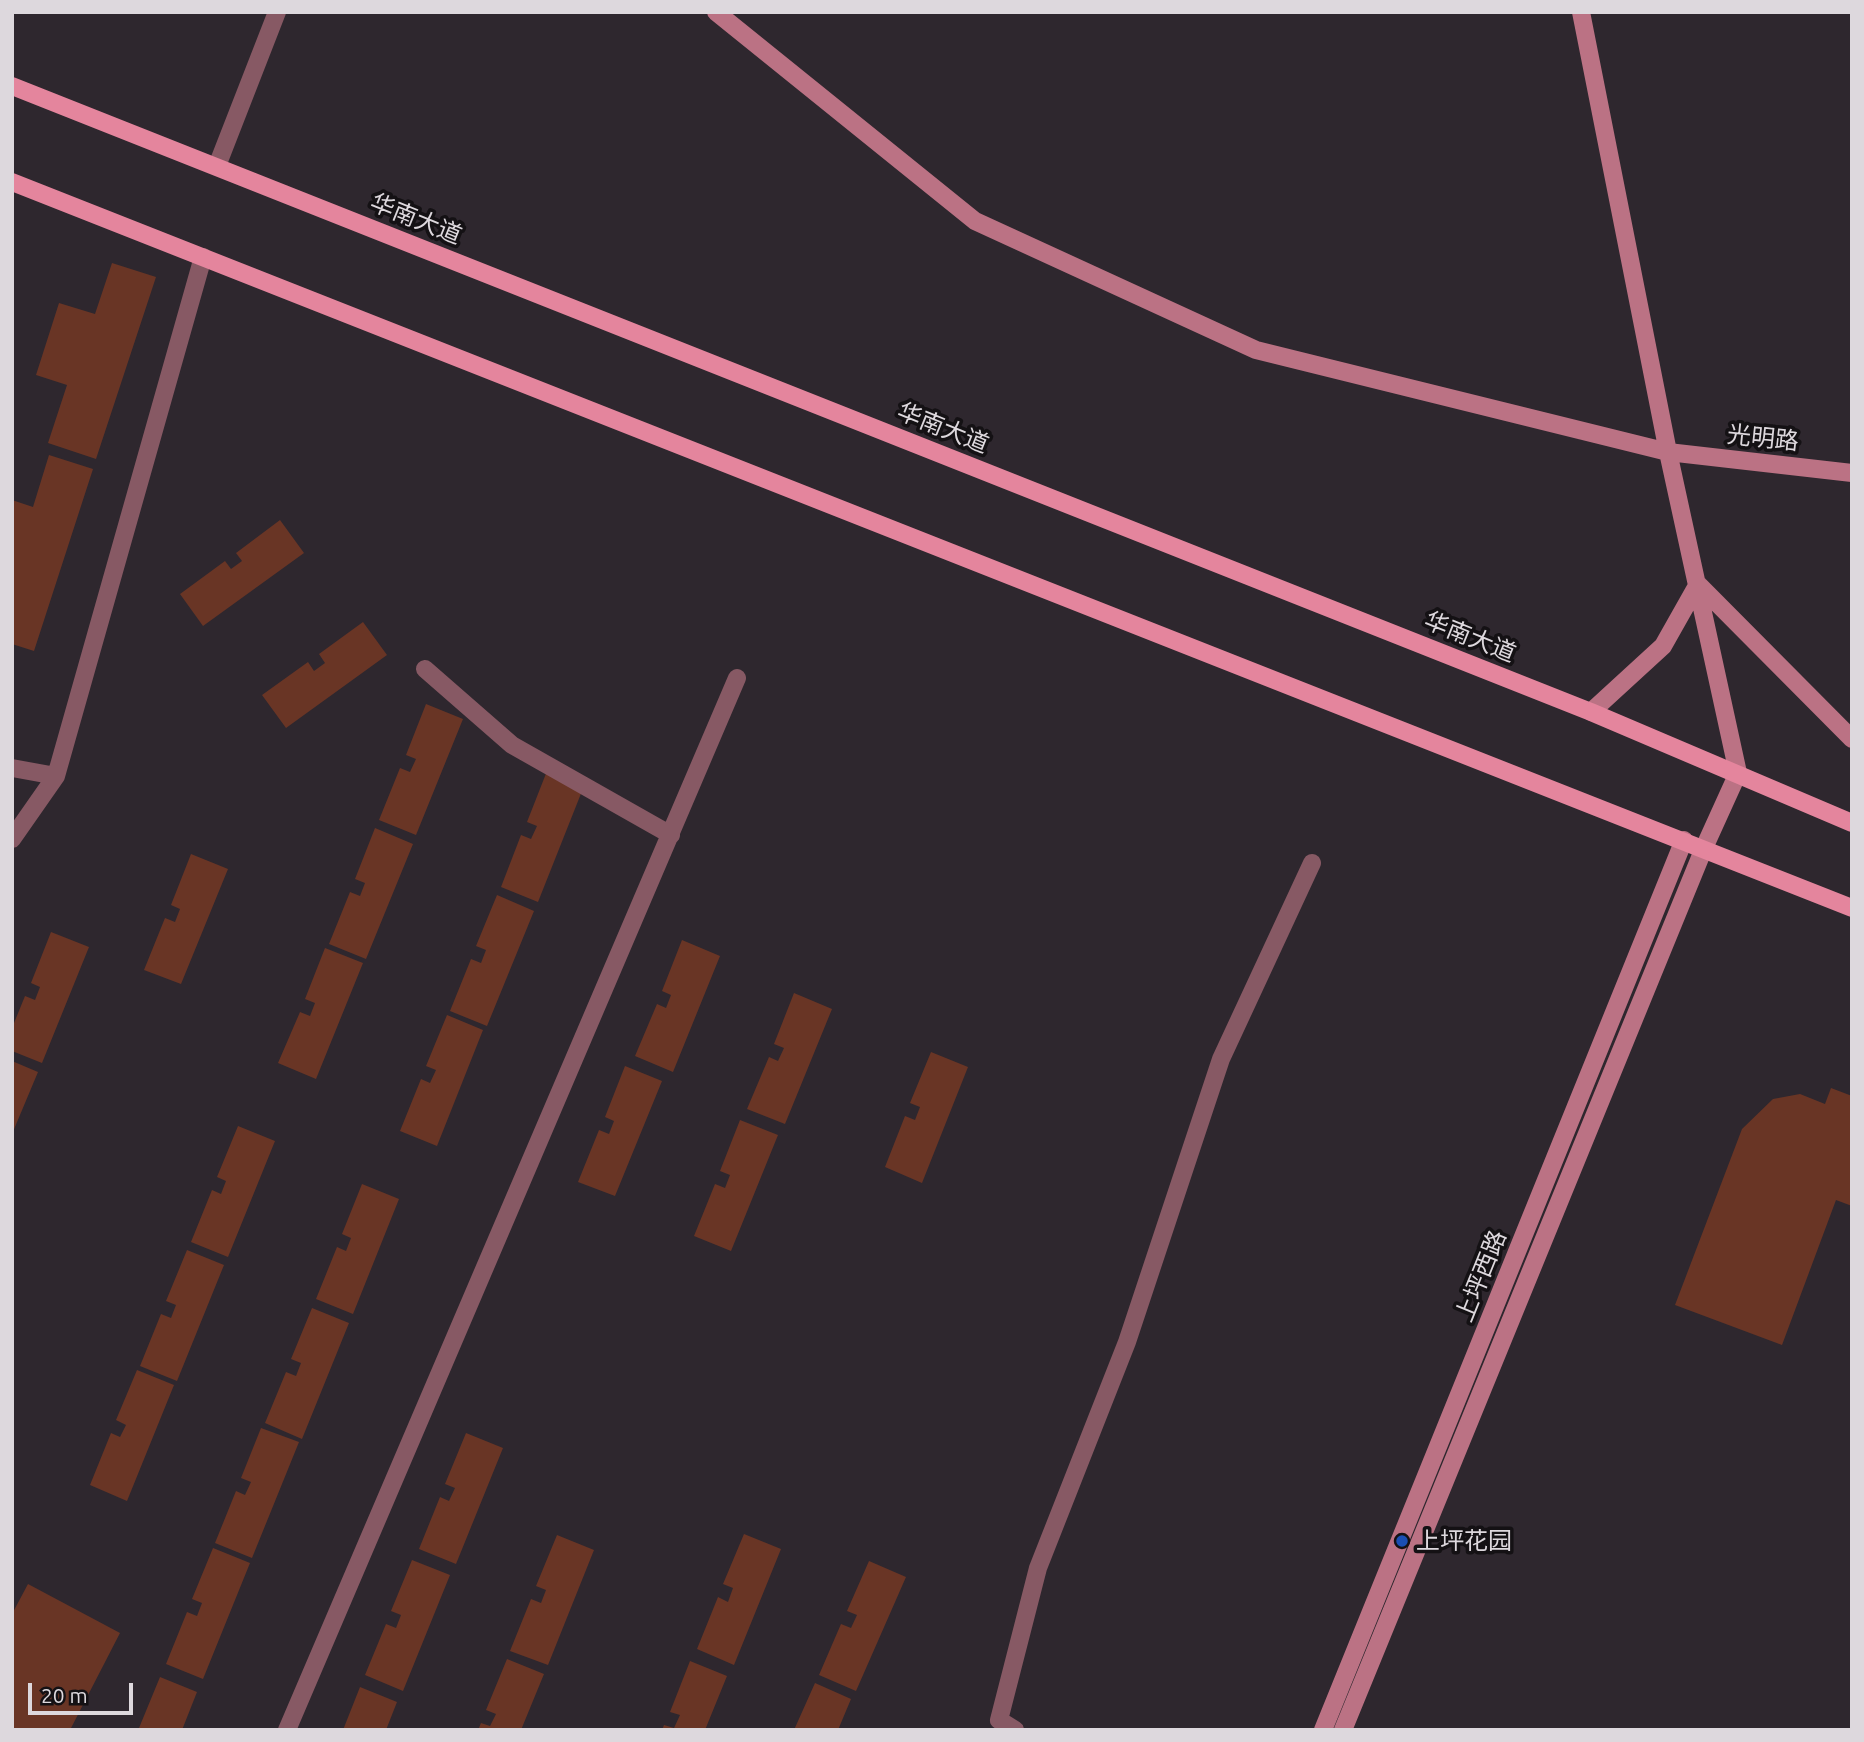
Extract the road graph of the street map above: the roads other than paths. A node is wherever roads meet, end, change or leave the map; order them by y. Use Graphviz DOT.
graph roads {
  1 [pos="277,12"];
  2 [pos="716,12"];
  3 [pos="1580,12"];
  4 [pos="12,86"];
  5 [pos="217,166"];
  6 [pos="12,182"];
  7 [pos="203,257"];
  8 [pos="1668,452"];
  9 [pos="1852,473"];
  10 [pos="1698,584"];
  11 [pos="425,669"];
  12 [pos="737,678"];
  13 [pos="1591,712"];
  14 [pos="1852,739"];
  15 [pos="12,768"];
  16 [pos="1738,773"];
  17 [pos="56,776"];
  18 [pos="1852,823"];
  19 [pos="671,835"];
  20 [pos="12,839"];
  21 [pos="1684,840"];
  22 [pos="1704,848"];
  23 [pos="1312,863"];
  24 [pos="1852,908"];
  25 [pos="287,1730"];
  26 [pos="1015,1730"];
  27 [pos="1323,1730"];
  28 [pos="1343,1730"];
  1 -- 5 [label="street"];
  2 -- 8 [label="street, 光明路"];
  3 -- 8 [label="street"];
  4 -- 5 [label="main road, 华南大道"];
  5 -- 13 [label="main road, 华南大道"];
  6 -- 7 [label="main road"];
  7 -- 17 [label="street"];
  7 -- 21 [label="main road"];
  8 -- 9 [label="street, 光明路"];
  8 -- 10 [label="street"];
  10 -- 13 [label="street"];
  10 -- 14 [label="street"];
  10 -- 16 [label="street"];
  11 -- 19 [label="street"];
  12 -- 19 [label="street"];
  13 -- 16 [label="main road, 华南大道"];
  15 -- 17 [label="street"];
  16 -- 18 [label="main road, 华南大道"];
  16 -- 22 [label="street, 上坪西路"];
  17 -- 20 [label="street"];
  19 -- 25 [label="street"];
  21 -- 22 [label="main road"];
  21 -- 27 [label="street, 上坪西路"];
  22 -- 24 [label="main road"];
  22 -- 28 [label="street, 上坪西路"];
  23 -- 26 [label="street"];
}
